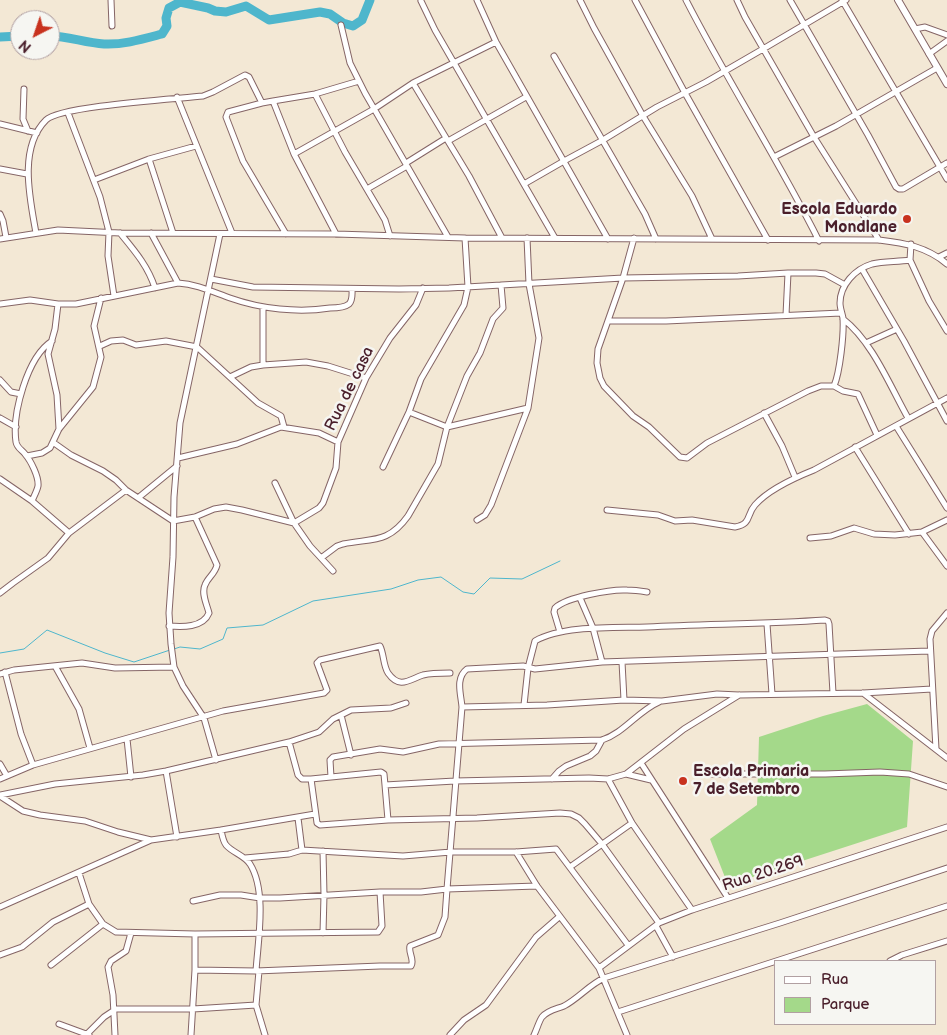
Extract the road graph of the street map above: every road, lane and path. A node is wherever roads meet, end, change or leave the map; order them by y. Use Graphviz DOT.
graph roads {
  1 [pos="111,0"];
  2 [pos="477,0"];
  3 [pos="580,0"];
  4 [pos="635,0"];
  5 [pos="686,0"];
  6 [pos="737,0"];
  7 [pos="790,0"];
  8 [pos="898,0"];
  9 [pos="421,1"];
  10 [pos="843,1"];
  11 [pos="804,24"];
  12 [pos="341,25"];
  13 [pos="112,26"];
  14 [pos="915,29"];
  15 [pos="947,35"];
  16 [pos="947,41"];
  17 [pos="496,42"];
  18 [pos="763,50"];
  19 [pos="929,54"];
  20 [pos="554,56"];
  21 [pos="454,64"];
  22 [pos="937,68"];
  23 [pos="725,70"];
  24 [pos="359,81"];
  25 [pos="413,83"];
  26 [pos="947,84"];
  27 [pos="24,89"];
  28 [pos="896,92"];
  29 [pos="685,93"];
  30 [pos="315,94"];
  31 [pos="177,97"];
  32 [pos="526,97"];
  33 [pos="273,101"];
  34 [pos="262,103"];
  35 [pos="374,109"];
  36 [pos="68,113"];
  37 [pos="856,114"];
  38 [pos="643,116"];
  39 [pos="486,119"];
  40 [pos="0,124"];
  41 [pos="28,131"];
  42 [pos="334,131"];
  43 [pos="37,133"];
  44 [pos="814,138"];
  45 [pos="447,139"];
  46 [pos="603,140"];
  47 [pos="196,146"];
  48 [pos="294,154"];
  49 [pos="774,157"];
  50 [pos="150,160"];
  51 [pos="564,161"];
  52 [pos="947,163"];
  53 [pos="406,164"];
  54 [pos="941,167"];
  55 [pos="0,169"];
  56 [pos="27,174"];
  57 [pos="947,179"];
  58 [pos="94,180"];
  59 [pos="524,184"];
  60 [pos="367,189"];
  61 [pos="0,214"];
  62 [pos="109,232"];
  63 [pos="36,233"];
  64 [pos="120,233"];
  65 [pos="151,233"];
  66 [pos="173,233"];
  67 [pos="220,234"];
  68 [pos="232,234"];
  69 [pos="286,234"];
  70 [pos="336,234"];
  71 [pos="390,236"];
  72 [pos="6,237"];
  73 [pos="448,237"];
  74 [pos="465,238"];
  75 [pos="502,238"];
  76 [pos="527,238"];
  77 [pos="555,238"];
  78 [pos="634,238"];
  79 [pos="0,239"];
  80 [pos="608,239"];
  81 [pos="656,239"];
  82 [pos="712,239"];
  83 [pos="768,240"];
  84 [pos="879,240"];
  85 [pos="819,241"];
  86 [pos="911,244"];
  87 [pos="947,253"];
  88 [pos="939,257"];
  89 [pos="910,260"];
  90 [pos="947,264"];
  91 [pos="862,269"];
  92 [pos="788,273"];
  93 [pos="624,278"];
  94 [pos="211,279"];
  95 [pos="178,283"];
  96 [pos="529,284"];
  97 [pos="501,285"];
  98 [pos="845,285"];
  99 [pos="468,287"];
  100 [pos="155,288"];
  101 [pos="423,288"];
  102 [pos="352,289"];
  103 [pos="208,290"];
  104 [pos="114,296"];
  105 [pos="101,298"];
  106 [pos="0,304"];
  107 [pos="58,304"];
  108 [pos="263,307"];
  109 [pos="786,315"];
  110 [pos="842,316"];
  111 [pos="609,321"];
  112 [pos="897,328"];
  113 [pos="947,332"];
  114 [pos="52,341"];
  115 [pos="866,343"];
  116 [pos="100,346"];
  117 [pos="197,347"];
  118 [pos="263,364"];
  119 [pos="230,377"];
  120 [pos="366,378"];
  121 [pos="0,380"];
  122 [pos="834,386"];
  123 [pos="21,394"];
  124 [pos="947,398"];
  125 [pos="937,403"];
  126 [pos="528,408"];
  127 [pos="409,412"];
  128 [pos="764,413"];
  129 [pos="0,418"];
  130 [pos="908,418"];
  131 [pos="947,421"];
  132 [pos="896,426"];
  133 [pos="16,427"];
  134 [pos="284,427"];
  135 [pos="447,428"];
  136 [pos="59,429"];
  137 [pos="877,435"];
  138 [pos="338,442"];
  139 [pos="54,443"];
  140 [pos="855,447"];
  141 [pos="27,456"];
  142 [pos="178,458"];
  143 [pos="178,466"];
  144 [pos="383,467"];
  145 [pos="795,477"];
  146 [pos="0,479"];
  147 [pos="275,483"];
  148 [pos="126,490"];
  149 [pos="138,498"];
  150 [pos="32,501"];
  151 [pos="947,508"];
  152 [pos="607,510"];
  153 [pos="195,517"];
  154 [pos="476,520"];
  155 [pos="947,520"];
  156 [pos="173,521"];
  157 [pos="294,524"];
  158 [pos="922,532"];
  159 [pos="69,534"];
  160 [pos="908,534"];
  161 [pos="810,538"];
  162 [pos="321,558"];
  163 [pos="947,566"];
  164 [pos="333,571"];
  165 [pos="647,592"];
  166 [pos="0,593"];
  167 [pos="580,598"];
  168 [pos="947,613"];
  169 [pos="766,624"];
  170 [pos="169,626"];
  171 [pos="593,628"];
  172 [pos="560,632"];
  173 [pos="929,651"];
  174 [pos="832,655"];
  175 [pos="768,657"];
  176 [pos="602,662"];
  177 [pos="622,662"];
  178 [pos="55,666"];
  179 [pos="174,667"];
  180 [pos="528,668"];
  181 [pos="450,672"];
  182 [pos="2,673"];
  183 [pos="932,689"];
  184 [pos="834,693"];
  185 [pos="863,693"];
  186 [pos="772,694"];
  187 [pos="739,695"];
  188 [pos="624,700"];
  189 [pos="662,701"];
  190 [pos="406,703"];
  191 [pos="524,705"];
  192 [pos="462,707"];
  193 [pos="341,715"];
  194 [pos="204,718"];
  195 [pos="127,739"];
  196 [pos="602,740"];
  197 [pos="289,742"];
  198 [pos="459,744"];
  199 [pos="90,748"];
  200 [pos="936,749"];
  201 [pos="351,755"];
  202 [pos="947,758"];
  203 [pos="216,760"];
  204 [pos="641,763"];
  205 [pos="0,764"];
  206 [pos="33,765"];
  207 [pos="166,772"];
  208 [pos="626,774"];
  209 [pos="708,774"];
  210 [pos="7,776"];
  211 [pos="131,777"];
  212 [pos="331,777"];
  213 [pos="0,779"];
  214 [pos="311,779"];
  215 [pos="552,779"];
  216 [pos="608,779"];
  217 [pos="652,780"];
  218 [pos="455,781"];
  219 [pos="385,785"];
  220 [pos="947,787"];
  221 [pos="0,796"];
  222 [pos="315,814"];
  223 [pos="454,817"];
  224 [pos="298,818"];
  225 [pos="388,820"];
  226 [pos="632,823"];
  227 [pos="947,827"];
  228 [pos="221,830"];
  229 [pos="177,837"];
  230 [pos="151,840"];
  231 [pos="602,844"];
  232 [pos="302,850"];
  233 [pos="323,851"];
  234 [pos="451,852"];
  235 [pos="516,852"];
  236 [pos="245,858"];
  237 [pos="570,867"];
  238 [pos="947,868"];
  239 [pos="79,873"];
  240 [pos="537,886"];
  241 [pos="446,889"];
  242 [pos="380,892"];
  243 [pos="324,895"];
  244 [pos="260,898"];
  245 [pos="728,898"];
  246 [pos="193,901"];
  247 [pos="89,904"];
  248 [pos="947,906"];
  249 [pos="0,907"];
  250 [pos="692,910"];
  251 [pos="560,917"];
  252 [pos="103,924"];
  253 [pos="657,924"];
  254 [pos="131,933"];
  255 [pos="322,933"];
  256 [pos="194,934"];
  257 [pos="258,934"];
  258 [pos="947,941"];
  259 [pos="628,946"];
  260 [pos="0,955"];
  261 [pos="673,957"];
  262 [pos="779,960"];
  263 [pos="892,960"];
  264 [pos="774,962"];
  265 [pos="51,965"];
  266 [pos="598,968"];
  267 [pos="195,970"];
  268 [pos="257,971"];
  269 [pos="604,978"];
  270 [pos="256,1005"];
  271 [pos="113,1009"];
  272 [pos="193,1010"];
  273 [pos="618,1012"];
  274 [pos="59,1024"];
  275 [pos="87,1034"];
  276 [pos="114,1035"];
  277 [pos="191,1035"];
  278 [pos="265,1035"];
  279 [pos="450,1035"];
  280 [pos="534,1035"];
  281 [pos="627,1035"];
  1 -- 13 [label="street"];
  2 -- 17 [label="street"];
  3 -- 38 [label="street"];
  4 -- 29 [label="street"];
  5 -- 23 [label="street"];
  6 -- 18 [label="street"];
  7 -- 11 [label="street"];
  8 -- 14 [label="street"];
  9 -- 21 [label="street"];
  10 -- 11 [label="street"];
  10 -- 28 [label="street"];
  11 -- 18 [label="street"];
  11 -- 37 [label="street"];
  12 -- 24 [label="street"];
  14 -- 15 [label="street"];
  14 -- 19 [label="street"];
  16 -- 19 [label="street"];
  17 -- 21 [label="street"];
  17 -- 32 [label="street"];
  18 -- 23 [label="street"];
  18 -- 44 [label="street"];
  19 -- 22 [label="street"];
  20 -- 46 [label="street"];
  21 -- 25 [label="street"];
  21 -- 39 [label="street"];
  22 -- 26 [label="street"];
  22 -- 28 [label="street"];
  23 -- 29 [label="street"];
  23 -- 49 [label="street"];
  24 -- 30 [label="street"];
  24 -- 35 [label="street"];
  25 -- 35 [label="street"];
  25 -- 45 [label="street"];
  27 -- 41 [label="street"];
  28 -- 37 [label="street"];
  28 -- 54 [label="street"];
  29 -- 38 [label="street"];
  29 -- 83 [label="street"];
  30 -- 33 [label="street"];
  30 -- 42 [label="street"];
  31 -- 34 [label="street"];
  31 -- 36 [label="street"];
  31 -- 47 [label="street"];
  32 -- 39 [label="street"];
  32 -- 51 [label="street"];
  33 -- 34 [label="street"];
  33 -- 48 [label="street"];
  34 -- 69 [label="street"];
  35 -- 42 [label="street"];
  35 -- 53 [label="street"];
  36 -- 43 [label="street"];
  36 -- 58 [label="street"];
  37 -- 44 [label="street"];
  37 -- 54 [label="street"];
  38 -- 46 [label="street"];
  38 -- 82 [label="street"];
  39 -- 45 [label="street"];
  39 -- 59 [label="street"];
  40 -- 41 [label="street"];
  41 -- 43 [label="street"];
  42 -- 48 [label="street"];
  42 -- 60 [label="street"];
  43 -- 56 [label="street"];
  44 -- 49 [label="street"];
  44 -- 84 [label="street"];
  45 -- 53 [label="street"];
  45 -- 75 [label="street"];
  46 -- 51 [label="street"];
  46 -- 81 [label="street"];
  47 -- 50 [label="street"];
  47 -- 68 [label="street"];
  48 -- 70 [label="street"];
  49 -- 85 [label="street"];
  50 -- 58 [label="street"];
  50 -- 66 [label="street"];
  51 -- 59 [label="street"];
  51 -- 80 [label="street"];
  52 -- 54 [label="street"];
  53 -- 60 [label="street"];
  53 -- 73 [label="street"];
  54 -- 57 [label="street"];
  55 -- 56 [label="street"];
  56 -- 63 [label="street"];
  58 -- 62 [label="street"];
  59 -- 77 [label="street"];
  60 -- 71 [label="street"];
  61 -- 72 [label="street"];
  62 -- 63 [label="street"];
  62 -- 64 [label="street"];
  62 -- 104 [label="street"];
  63 -- 72 [label="street"];
  64 -- 65 [label="street"];
  64 -- 100 [label="street"];
  65 -- 66 [label="street"];
  65 -- 95 [label="street"];
  66 -- 67 [label="street"];
  67 -- 68 [label="street"];
  67 -- 94 [label="street"];
  68 -- 69 [label="street"];
  69 -- 70 [label="street"];
  70 -- 71 [label="street"];
  71 -- 73 [label="street"];
  72 -- 79 [label="street"];
  73 -- 74 [label="street"];
  74 -- 75 [label="street"];
  74 -- 99 [label="street"];
  75 -- 76 [label="street"];
  76 -- 77 [label="street"];
  76 -- 96 [label="street"];
  77 -- 80 [label="street"];
  78 -- 80 [label="street"];
  78 -- 81 [label="street"];
  78 -- 93 [label="street"];
  81 -- 82 [label="street"];
  82 -- 83 [label="street"];
  83 -- 85 [label="street"];
  84 -- 85 [label="street"];
  84 -- 86 [label="street"];
  86 -- 88 [label="street"];
  86 -- 89 [label="street"];
  87 -- 88 [label="street"];
  88 -- 90 [label="street"];
  89 -- 91 [label="street"];
  89 -- 113 [label="street"];
  91 -- 98 [label="street"];
  91 -- 112 [label="street"];
  92 -- 93 [label="street"];
  92 -- 98 [label="street"];
  92 -- 109 [label="street"];
  93 -- 96 [label="street"];
  93 -- 111 [label="street"];
  94 -- 102 [label="street"];
  94 -- 103 [label="street"];
  95 -- 100 [label="street"];
  95 -- 103 [label="street"];
  96 -- 97 [label="street"];
  96 -- 126 [label="street"];
  97 -- 99 [label="street"];
  97 -- 135 [label="street"];
  98 -- 110 [label="street"];
  99 -- 101 [label="street"];
  99 -- 127 [label="street"];
  100 -- 104 [label="street"];
  101 -- 102 [label="street"];
  101 -- 120 [label="street, Rua de casa"];
  102 -- 108 [label="street"];
  103 -- 108 [label="street"];
  103 -- 117 [label="street"];
  104 -- 105 [label="street"];
  105 -- 107 [label="street"];
  105 -- 116 [label="street"];
  106 -- 107 [label="street"];
  107 -- 114 [label="street"];
  108 -- 118 [label="street"];
  109 -- 110 [label="street"];
  109 -- 111 [label="street"];
  110 -- 115 [label="street"];
  110 -- 122 [label="street"];
  111 -- 128 [label="street"];
  112 -- 115 [label="street"];
  112 -- 125 [label="street"];
  114 -- 123 [label="street"];
  114 -- 136 [label="street"];
  115 -- 130 [label="street"];
  116 -- 117 [label="street"];
  116 -- 136 [label="street"];
  117 -- 119 [label="street"];
  117 -- 142 [label="street"];
  118 -- 119 [label="street"];
  118 -- 120 [label="street"];
  119 -- 134 [label="street"];
  120 -- 138 [label="street, Rua de casa"];
  121 -- 123 [label="street"];
  122 -- 128 [label="street"];
  122 -- 137 [label="street"];
  123 -- 133 [label="street"];
  124 -- 125 [label="street"];
  125 -- 130 [label="street"];
  125 -- 131 [label="street"];
  126 -- 135 [label="street"];
  126 -- 154 [label="street"];
  127 -- 135 [label="street"];
  127 -- 144 [label="street"];
  128 -- 145 [label="street"];
  129 -- 133 [label="street"];
  130 -- 132 [label="street"];
  132 -- 137 [label="street"];
  132 -- 151 [label="street"];
  133 -- 141 [label="street"];
  134 -- 138 [label="street"];
  134 -- 142 [label="street"];
  135 -- 162 [label="street"];
  136 -- 139 [label="street"];
  137 -- 140 [label="street"];
  138 -- 157 [label="street, Rua de casa"];
  139 -- 141 [label="street"];
  139 -- 148 [label="street"];
  140 -- 145 [label="street"];
  140 -- 160 [label="street"];
  141 -- 150 [label="street"];
  142 -- 143 [label="street"];
  143 -- 149 [label="street"];
  143 -- 156 [label="street"];
  145 -- 152 [label="street"];
  146 -- 150 [label="street"];
  147 -- 157 [label="street"];
  148 -- 149 [label="street"];
  148 -- 159 [label="street"];
  149 -- 156 [label="street"];
  150 -- 159 [label="street"];
  153 -- 156 [label="street"];
  153 -- 157 [label="street"];
  153 -- 170 [label="street"];
  155 -- 158 [label="street"];
  156 -- 170 [label="street"];
  157 -- 162 [label="street"];
  158 -- 160 [label="street"];
  158 -- 163 [label="street"];
  159 -- 166 [label="street"];
  160 -- 161 [label="street"];
  162 -- 164 [label="street"];
  165 -- 167 [label="street"];
  167 -- 171 [label="street"];
  167 -- 172 [label="street"];
  168 -- 173 [label="street"];
  169 -- 171 [label="street"];
  169 -- 174 [label="street"];
  169 -- 175 [label="street"];
  170 -- 179 [label="street"];
  171 -- 172 [label="street"];
  171 -- 176 [label="street"];
  172 -- 180 [label="street"];
  173 -- 174 [label="street"];
  173 -- 183 [label="street"];
  174 -- 175 [label="street"];
  174 -- 184 [label="street"];
  175 -- 177 [label="street"];
  175 -- 186 [label="street"];
  176 -- 177 [label="street"];
  176 -- 180 [label="street"];
  177 -- 188 [label="street"];
  178 -- 179 [label="street"];
  178 -- 182 [label="street"];
  178 -- 199 [label="street"];
  179 -- 194 [label="street"];
  180 -- 191 [label="street"];
  180 -- 192 [label="street"];
  181 -- 194 [label="street"];
  182 -- 206 [label="street"];
  183 -- 185 [label="street"];
  183 -- 200 [label="street"];
  184 -- 185 [label="street"];
  184 -- 186 [label="street"];
  185 -- 200 [label="street"];
  186 -- 187 [label="street"];
  187 -- 189 [label="street"];
  187 -- 204 [label="street"];
  188 -- 189 [label="street"];
  188 -- 191 [label="street"];
  189 -- 196 [label="street"];
  190 -- 193 [label="street"];
  191 -- 192 [label="street"];
  192 -- 198 [label="street"];
  193 -- 197 [label="street"];
  193 -- 201 [label="street"];
  194 -- 195 [label="street"];
  194 -- 203 [label="street"];
  195 -- 199 [label="street"];
  195 -- 211 [label="street"];
  196 -- 198 [label="street"];
  196 -- 215 [label="street"];
  197 -- 203 [label="street"];
  197 -- 214 [label="street"];
  198 -- 201 [label="street"];
  198 -- 218 [label="street"];
  199 -- 206 [label="street"];
  200 -- 202 [label="street"];
  201 -- 212 [label="street"];
  203 -- 207 [label="street"];
  204 -- 208 [label="street"];
  204 -- 217 [label="street"];
  205 -- 210 [label="street"];
  206 -- 210 [label="street"];
  207 -- 211 [label="street"];
  207 -- 229 [label="street"];
  208 -- 216 [label="street"];
  208 -- 217 [label="street"];
  209 -- 220 [label="street"];
  210 -- 213 [label="street"];
  211 -- 221 [label="street"];
  212 -- 214 [label="street"];
  212 -- 219 [label="street"];
  214 -- 222 [label="street"];
  215 -- 216 [label="street"];
  215 -- 218 [label="street"];
  216 -- 226 [label="street"];
  217 -- 245 [label="street"];
  218 -- 219 [label="street"];
  218 -- 223 [label="street"];
  219 -- 225 [label="street"];
  221 -- 230 [label="street"];
  222 -- 224 [label="street"];
  222 -- 225 [label="street"];
  223 -- 225 [label="street"];
  223 -- 231 [label="street"];
  223 -- 234 [label="street"];
  224 -- 228 [label="street"];
  224 -- 232 [label="street"];
  226 -- 231 [label="street"];
  226 -- 250 [label="street"];
  227 -- 245 [label="street, Rua 20.269"];
  228 -- 229 [label="street"];
  228 -- 236 [label="street"];
  229 -- 230 [label="street"];
  230 -- 239 [label="street"];
  231 -- 237 [label="street"];
  231 -- 253 [label="street"];
  232 -- 233 [label="street"];
  232 -- 236 [label="street"];
  233 -- 234 [label="street"];
  233 -- 243 [label="street"];
  234 -- 235 [label="street"];
  234 -- 241 [label="street"];
  235 -- 237 [label="street"];
  235 -- 240 [label="street"];
  236 -- 244 [label="street"];
  237 -- 259 [label="street"];
  238 -- 261 [label="street"];
  239 -- 247 [label="street"];
  239 -- 249 [label="street"];
  240 -- 241 [label="street"];
  240 -- 251 [label="street"];
  241 -- 242 [label="street"];
  241 -- 268 [label="street"];
  242 -- 243 [label="street"];
  242 -- 255 [label="street"];
  243 -- 244 [label="street"];
  243 -- 255 [label="street"];
  244 -- 246 [label="street"];
  244 -- 257 [label="street"];
  245 -- 250 [label="street, Rua 20.269"];
  247 -- 252 [label="street"];
  247 -- 260 [label="street"];
  248 -- 262 [label="street"];
  250 -- 253 [label="street, Rua 20.269"];
  251 -- 266 [label="street"];
  251 -- 279 [label="street"];
  252 -- 254 [label="street"];
  252 -- 265 [label="street"];
  253 -- 259 [label="street, Rua 20.269"];
  253 -- 261 [label="street"];
  254 -- 256 [label="street"];
  254 -- 271 [label="street"];
  255 -- 257 [label="street"];
  256 -- 257 [label="street"];
  256 -- 267 [label="street"];
  257 -- 268 [label="street"];
  258 -- 263 [label="street"];
  259 -- 266 [label="street, Rua 20.269"];
  261 -- 269 [label="street"];
  264 -- 273 [label="street"];
  266 -- 269 [label="street"];
  267 -- 268 [label="street"];
  267 -- 272 [label="street"];
  268 -- 270 [label="street"];
  269 -- 273 [label="street"];
  269 -- 280 [label="street"];
  270 -- 272 [label="street"];
  270 -- 278 [label="street"];
  271 -- 272 [label="street"];
  271 -- 275 [label="street"];
  271 -- 276 [label="street"];
  272 -- 277 [label="street"];
  273 -- 281 [label="street"];
  274 -- 275 [label="street"];
}
